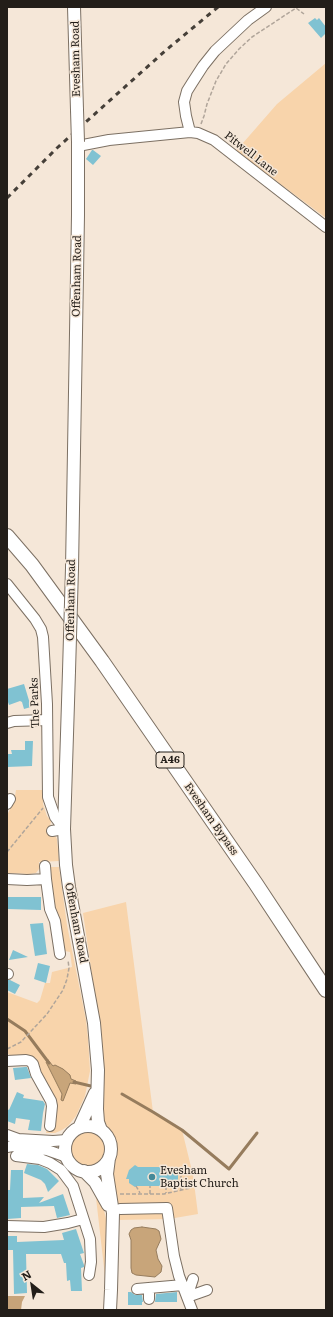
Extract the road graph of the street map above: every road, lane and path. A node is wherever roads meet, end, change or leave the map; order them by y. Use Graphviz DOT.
graph roads {
  1 [pos="74,7"];
  2 [pos="266,7"];
  3 [pos="304,14"];
  4 [pos="77,110"];
  5 [pos="194,133"];
  6 [pos="78,144"];
  7 [pos="326,227"];
  8 [pos="7,536"];
  9 [pos="7,584"];
  10 [pos="48,720"];
  11 [pos="7,723"];
  12 [pos="49,800"];
  13 [pos="64,829"];
  14 [pos="52,830"];
  15 [pos="7,852"];
  16 [pos="45,866"];
  17 [pos="7,879"];
  18 [pos="46,879"];
  19 [pos="60,954"];
  20 [pos="326,990"];
  21 [pos="7,1049"];
  22 [pos="7,1062"];
  23 [pos="97,1088"];
  24 [pos="50,1126"];
  25 [pos="79,1128"];
  26 [pos="101,1130"];
  27 [pos="7,1135"];
  28 [pos="67,1140"];
  29 [pos="7,1147"];
  30 [pos="16,1156"];
  31 [pos="67,1157"];
  32 [pos="109,1158"];
  33 [pos="84,1171"];
  34 [pos="178,1173"];
  35 [pos="178,1180"];
  36 [pos="181,1180"];
  37 [pos="136,1186"];
  38 [pos="150,1186"];
  39 [pos="166,1186"];
  40 [pos="175,1186"];
  41 [pos="190,1188"];
  42 [pos="181,1190"];
  43 [pos="175,1191"];
  44 [pos="166,1193"];
  45 [pos="110,1194"];
  46 [pos="141,1194"];
  47 [pos="150,1194"];
  48 [pos="117,1211"];
  49 [pos="83,1219"];
  50 [pos="7,1226"];
  51 [pos="89,1275"];
  52 [pos="193,1280"];
  53 [pos="183,1285"];
  54 [pos="149,1288"];
  55 [pos="137,1289"];
  56 [pos="207,1290"];
  57 [pos="188,1297"];
  58 [pos="149,1299"];
  59 [pos="110,1310"];
  60 [pos="192,1310"];
  1 -- 4 [label="main road, Evesham Road"];
  2 -- 5 [label="street"];
  3 -- 5 [label="path"];
  4 -- 6 [label="main road, Offenham Road, bridge"];
  5 -- 6 [label="street"];
  5 -- 7 [label="street, Pitwell Lane"];
  6 -- 13 [label="main road, Offenham Road, bridge"];
  8 -- 20 [label="highway, Evesham Bypass / A46"];
  9 -- 10 [label="street, The Parks"];
  10 -- 11 [label="street"];
  10 -- 12 [label="street, The Parks"];
  12 -- 13 [label="street, The Parks"];
  12 -- 15 [label="path"];
  13 -- 14 [label="street"];
  13 -- 23 [label="main road, Offenham Road"];
  16 -- 18 [label="street"];
  17 -- 18 [label="street"];
  18 -- 19 [label="street"];
  19 -- 21 [label="path"];
  22 -- 24 [label="street"];
  23 -- 25 [label="main road, Offenham Road"];
  23 -- 26 [label="main road, Offenham Road"];
  25 -- 26 [label="main road"];
  25 -- 28 [label="main road"];
  26 -- 32 [label="main road"];
  27 -- 28 [label="street"];
  28 -- 31 [label="main road"];
  29 -- 31 [label="street"];
  30 -- 49 [label="street"];
  31 -- 33 [label="main road"];
  32 -- 33 [label="main road"];
  32 -- 45 [label="main road"];
  33 -- 48 [label="main road"];
  34 -- 36 [label="path"];
  35 -- 36 [label="path"];
  36 -- 42 [label="path"];
  37 -- 46 [label="path"];
  38 -- 47 [label="path"];
  39 -- 44 [label="path"];
  40 -- 43 [label="path"];
  41 -- 42 [label="path"];
  42 -- 43 [label="path"];
  43 -- 44 [label="path"];
  44 -- 47 [label="path"];
  45 -- 46 [label="path"];
  45 -- 48 [label="main road"];
  46 -- 47 [label="path"];
  48 -- 53 [label="street"];
  48 -- 59 [label="main road"];
  49 -- 50 [label="street"];
  49 -- 51 [label="street"];
  52 -- 57 [label="street"];
  53 -- 54 [label="street"];
  53 -- 57 [label="street"];
  54 -- 55 [label="street"];
  54 -- 58 [label="street"];
  56 -- 57 [label="street"];
  57 -- 60 [label="street"];
}
